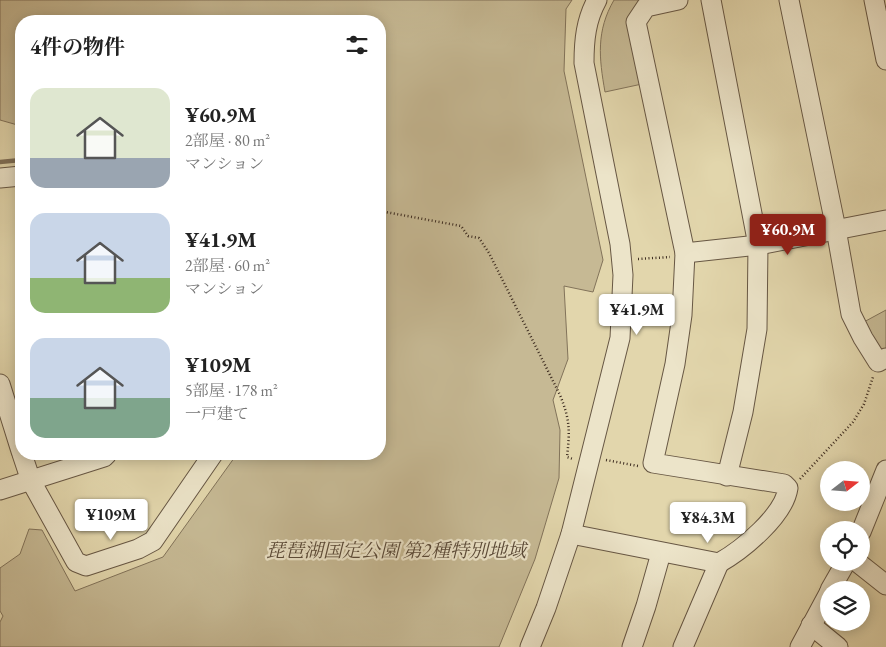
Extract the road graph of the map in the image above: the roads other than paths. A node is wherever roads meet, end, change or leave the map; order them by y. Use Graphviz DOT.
graph roads {
  1 [pos="596,0"];
  2 [pos="678,0"];
  3 [pos="712,0"];
  4 [pos="789,0"];
  5 [pos="874,0"];
  6 [pos="886,60"];
  7 [pos="15,177"];
  8 [pos="0,178"];
  9 [pos="886,220"];
  10 [pos="836,230"];
  11 [pos="758,244"];
  12 [pos="685,255"];
  13 [pos="882,360"];
  14 [pos="0,384"];
  15 [pos="15,430"];
  16 [pos="24,460"];
  17 [pos="95,460"];
  18 [pos="210,460"];
  19 [pos="727,476"];
  20 [pos="884,480"];
  21 [pos="31,481"];
  22 [pos="0,490"];
  23 [pos="866,521"];
  24 [pos="571,534"];
  25 [pos="662,553"];
  26 [pos="719,563"];
  27 [pos="868,571"];
  28 [pos="886,585"];
  29 [pos="820,609"];
  30 [pos="811,625"];
  31 [pos="530,647"];
  32 [pos="632,647"];
  33 [pos="684,647"];
  34 [pos="800,647"];
  35 [pos="838,647"];
  1 -- 24 [label="street"];
  2 -- 12 [label="street"];
  3 -- 11 [label="street"];
  4 -- 10 [label="street"];
  5 -- 6 [label="street"];
  7 -- 8 [label="street"];
  9 -- 10 [label="street"];
  10 -- 11 [label="street"];
  10 -- 13 [label="street"];
  11 -- 12 [label="street"];
  11 -- 19 [label="street"];
  12 -- 19 [label="street"];
  14 -- 15 [label="street"];
  16 -- 21 [label="street"];
  17 -- 21 [label="street"];
  18 -- 21 [label="street"];
  19 -- 26 [label="street"];
  20 -- 23 [label="street"];
  21 -- 22 [label="street"];
  24 -- 25 [label="street"];
  24 -- 31 [label="street"];
  25 -- 26 [label="street"];
  25 -- 32 [label="street"];
  26 -- 33 [label="street"];
  27 -- 28 [label="street"];
  29 -- 30 [label="street"];
  30 -- 34 [label="street"];
  30 -- 35 [label="street"];
}
